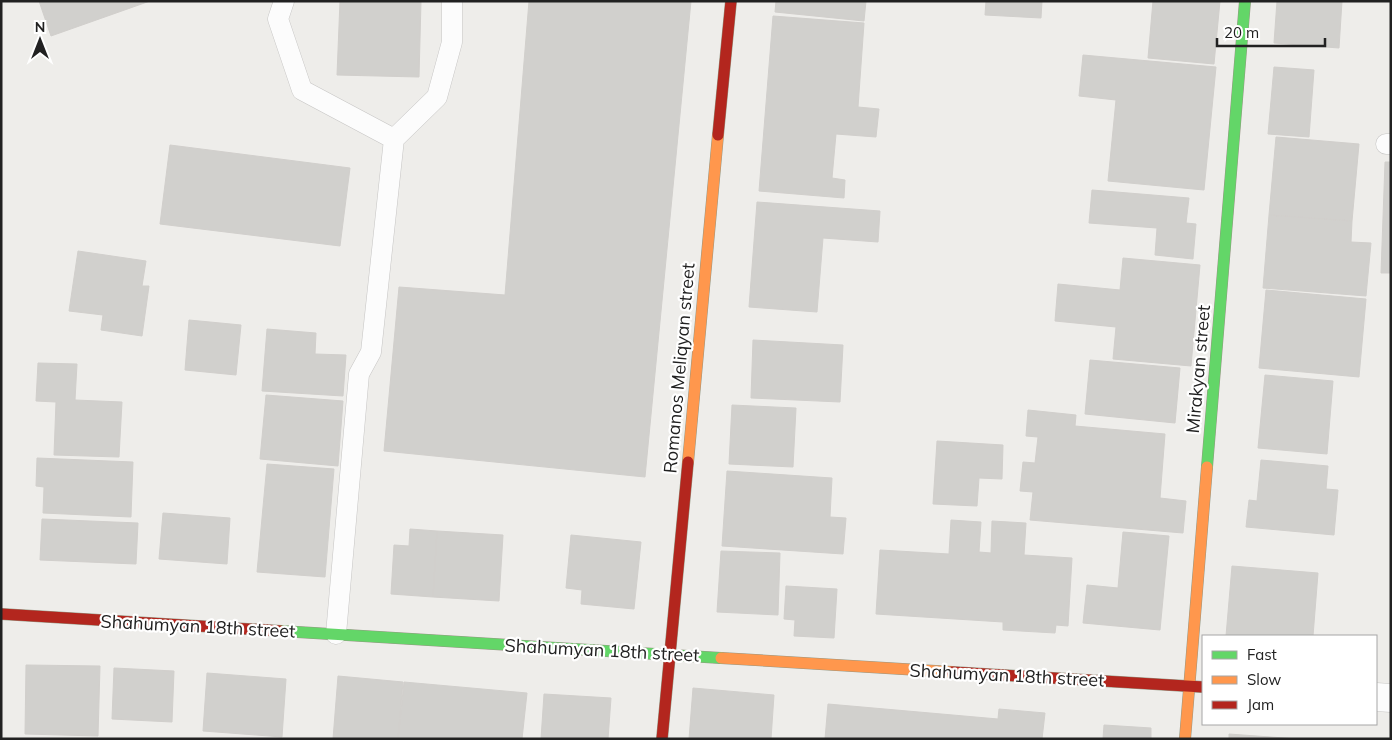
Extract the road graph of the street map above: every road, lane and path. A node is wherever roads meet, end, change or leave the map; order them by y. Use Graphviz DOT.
graph roads {
  1 [pos="284,1"];
  2 [pos="452,1"];
  3 [pos="731,1"];
  4 [pos="1245,1"];
  5 [pos="394,138"];
  6 [pos="1,614"];
  7 [pos="336,634"];
  8 [pos="670,654"];
  9 [pos="1189,686"];
  10 [pos="1202,687"];
  11 [pos="1377,697"];
  12 [pos="1391,698"];
  13 [pos="662,739"];
  14 [pos="1185,739"];
  1 -- 5 [label="lane"];
  2 -- 5 [label="lane"];
  3 -- 8 [label="street, Romanos Meliqyan street"];
  4 -- 9 [label="street, Mirakyan street"];
  5 -- 7 [label="lane"];
  6 -- 7 [label="street, Shahumyan 18th street"];
  7 -- 8 [label="street, Shahumyan 18th street"];
  8 -- 9 [label="street, Shahumyan 18th street"];
  8 -- 13 [label="street, Romanos Meliqyan street"];
  9 -- 10 [label="street, Shahumyan 18th street"];
  9 -- 14 [label="street, Mirakyan street"];
  11 -- 12 [label="street"];
}
